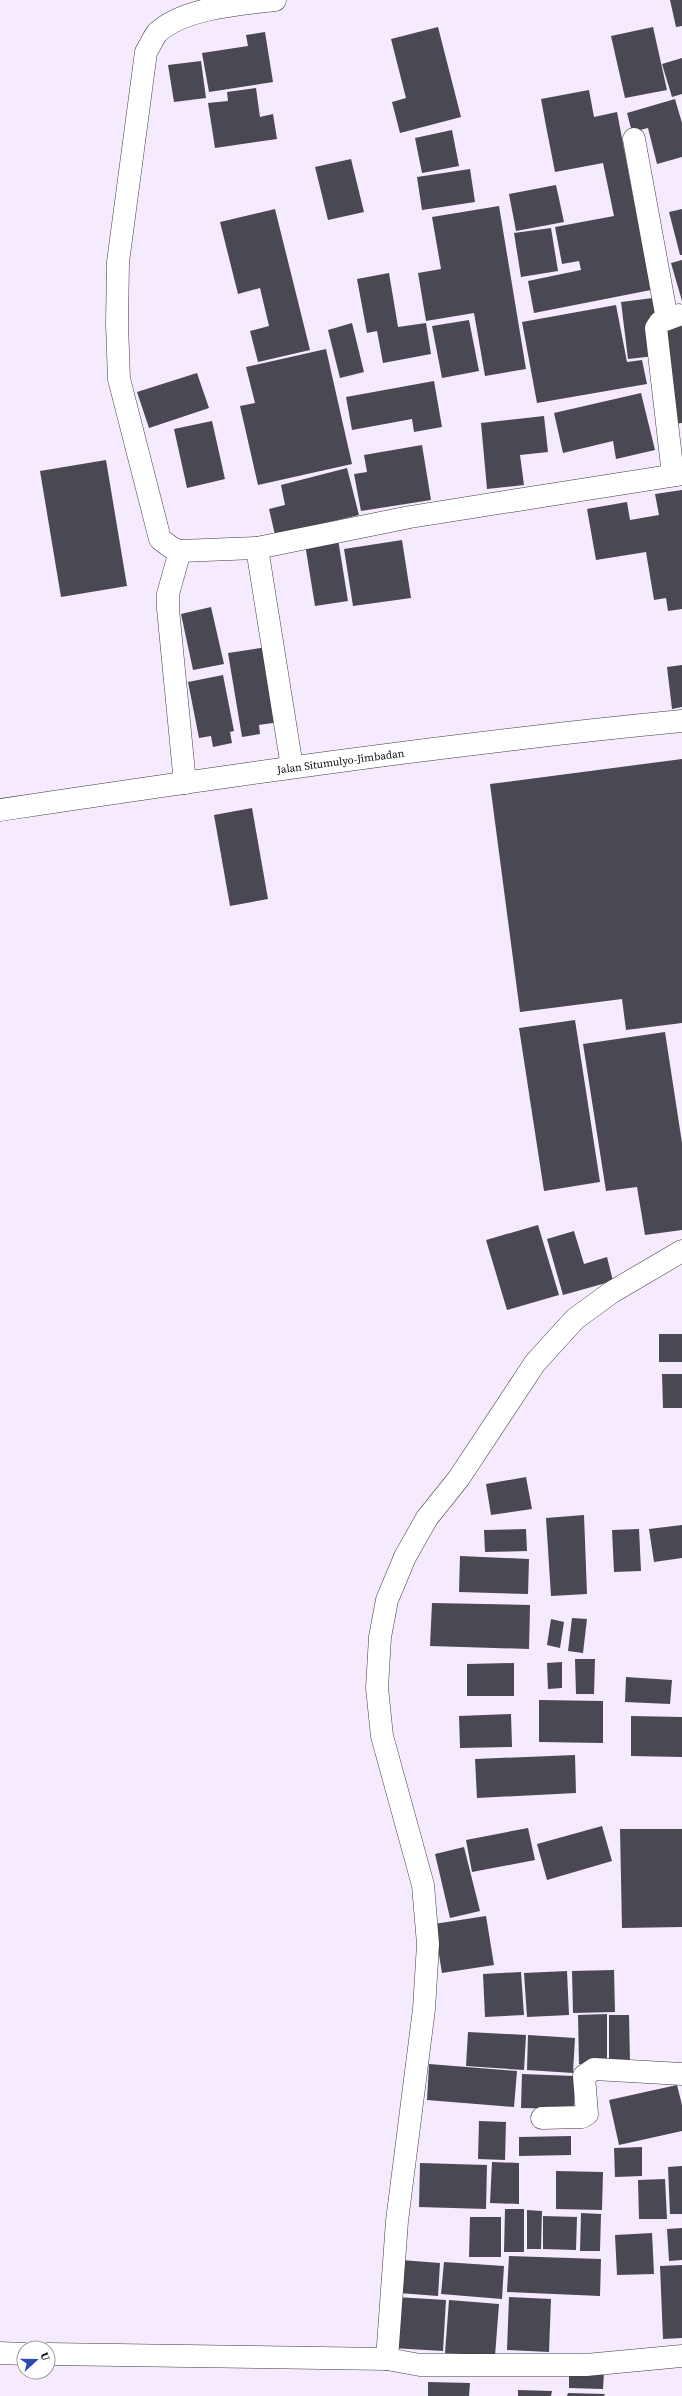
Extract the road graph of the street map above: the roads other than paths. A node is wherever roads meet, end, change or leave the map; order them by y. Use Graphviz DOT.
graph roads {
  1 [pos="275,0"];
  2 [pos="634,139"];
  3 [pos="675,317"];
  4 [pos="677,474"];
  5 [pos="257,548"];
  6 [pos="180,551"];
  7 [pos="682,721"];
  8 [pos="292,767"];
  9 [pos="185,783"];
  10 [pos="0,810"];
  11 [pos="682,1251"];
  12 [pos="682,2074"];
  13 [pos="542,2118"];
  14 [pos="0,2353"];
  15 [pos="16,2354"];
  16 [pos="56,2354"];
  17 [pos="682,2356"];
  18 [pos="387,2359"];
  1 -- 6 [label="street"];
  2 -- 3 [label="street"];
  3 -- 4 [label="street"];
  4 -- 5 [label="street"];
  5 -- 6 [label="street"];
  5 -- 8 [label="street"];
  6 -- 9 [label="street"];
  7 -- 8 [label="street, Jalan Situmulyo-Jimbadan"];
  8 -- 9 [label="street, Jalan Situmulyo-Jimbadan"];
  9 -- 10 [label="street, Jalan Situmulyo-Jimbadan"];
  11 -- 18 [label="street"];
  12 -- 13 [label="street"];
  14 -- 15 [label="street"];
  16 -- 18 [label="street"];
  17 -- 18 [label="street"];
}
